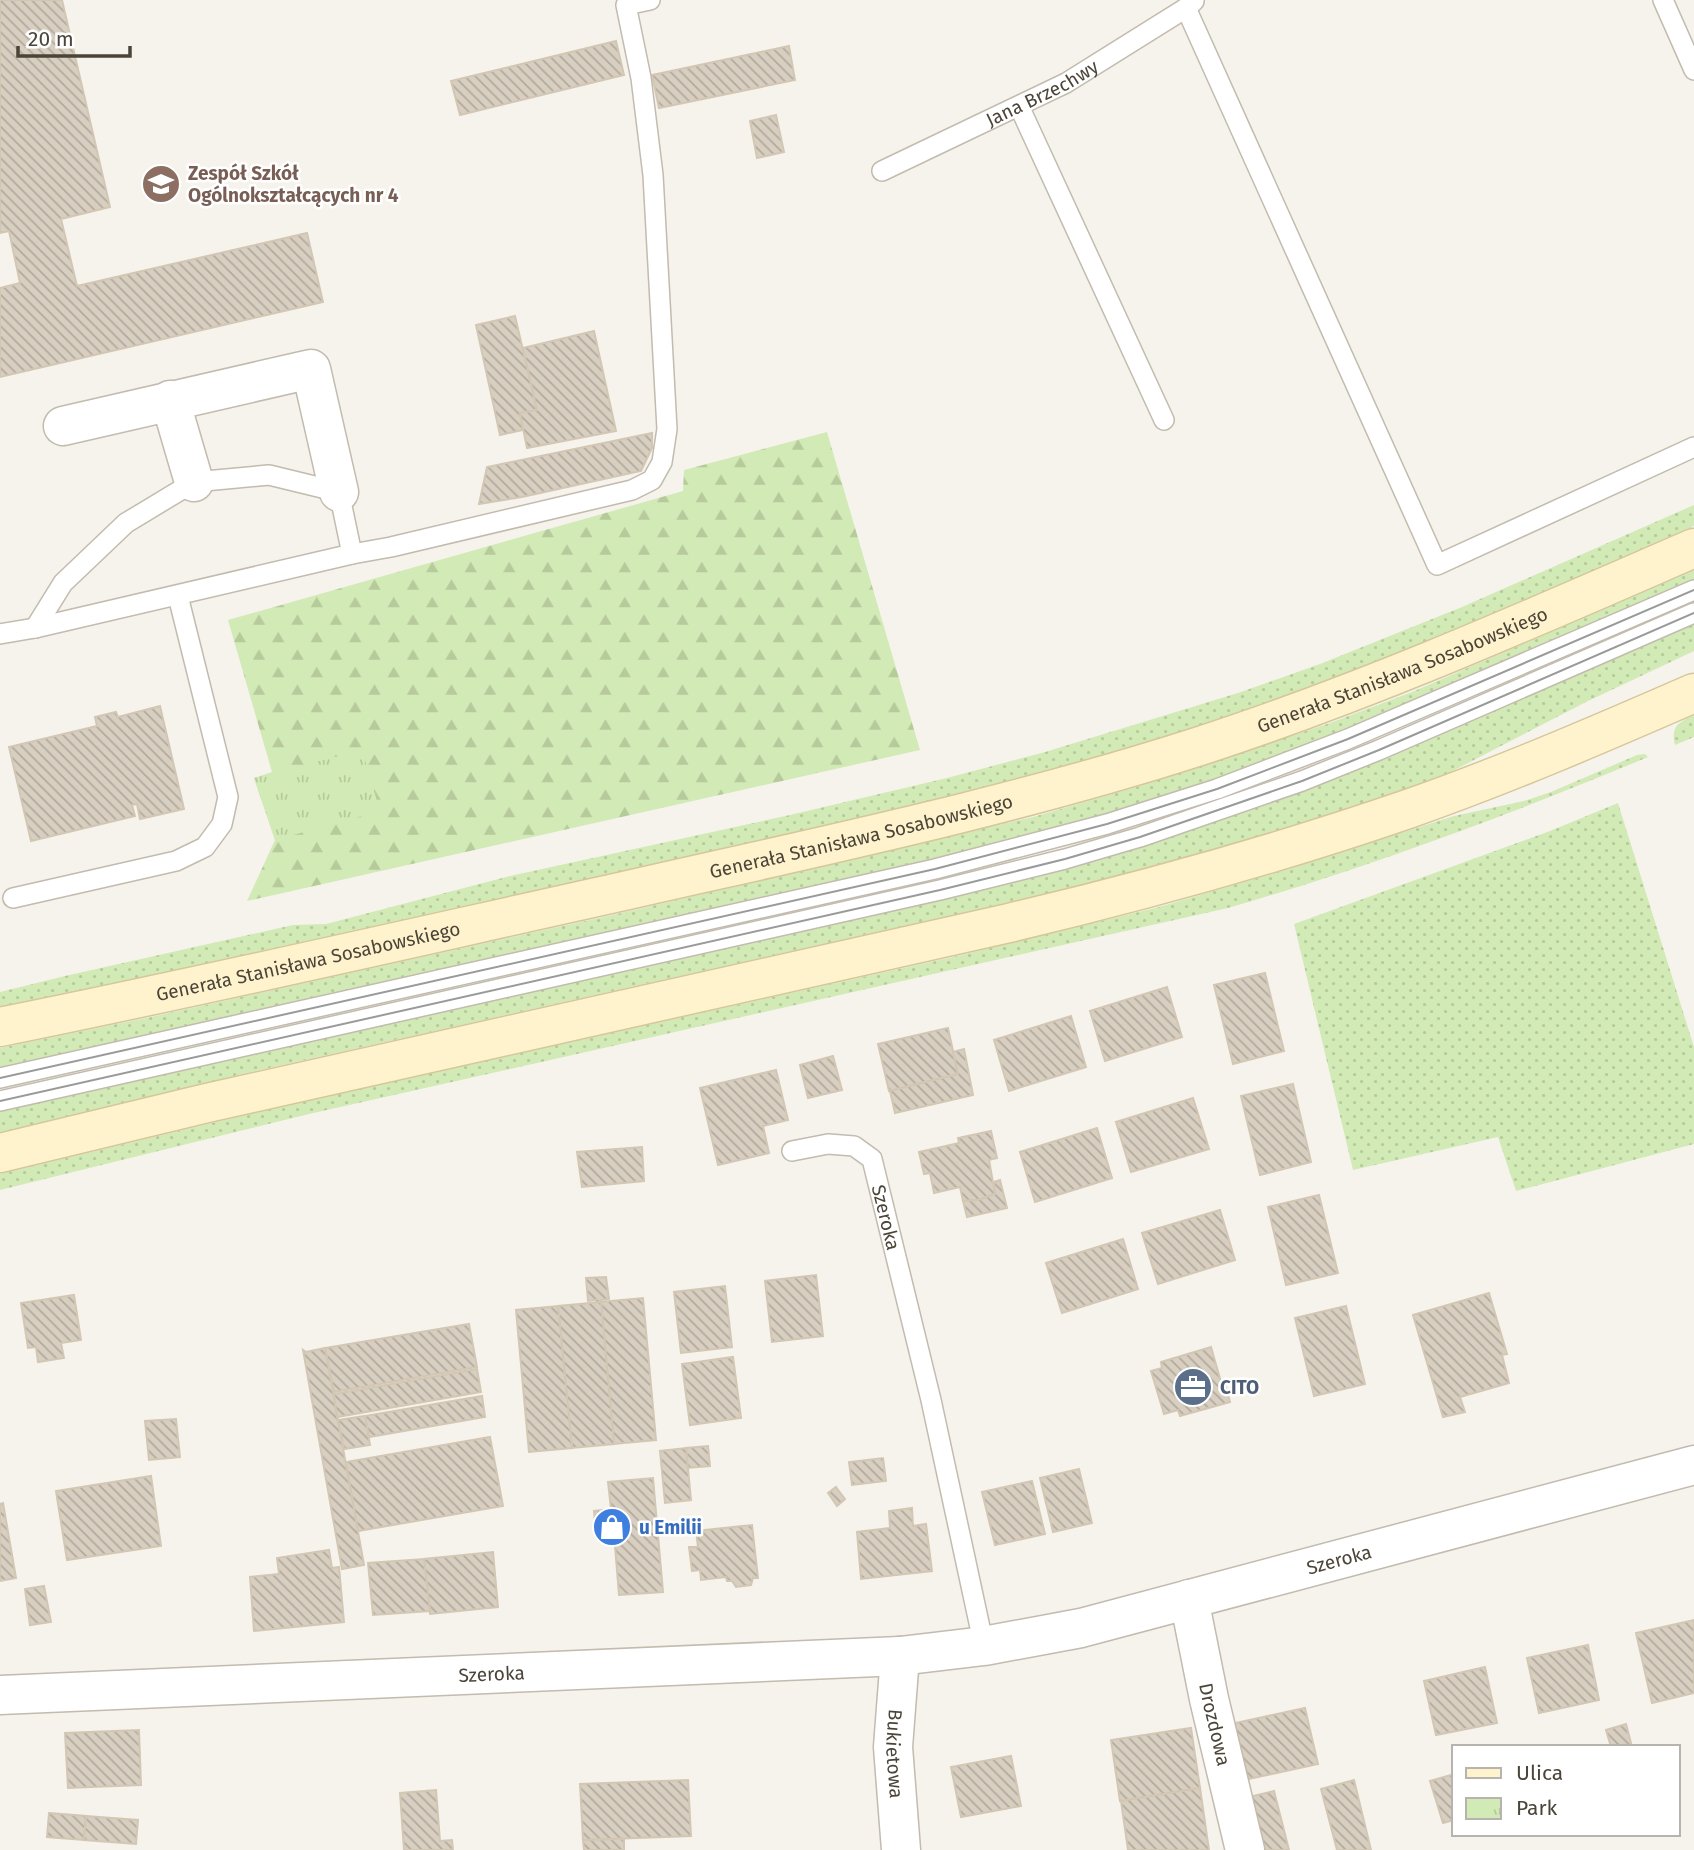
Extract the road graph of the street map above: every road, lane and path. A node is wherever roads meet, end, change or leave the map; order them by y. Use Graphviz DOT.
graph roads {
  1 [pos="650,0"];
  2 [pos="1663,0"];
  3 [pos="1190,4"];
  4 [pos="1694,70"];
  5 [pos="1019,106"];
  6 [pos="882,171"];
  7 [pos="170,400"];
  8 [pos="1164,420"];
  9 [pos="63,426"];
  10 [pos="1694,447"];
  11 [pos="194,482"];
  12 [pos="339,492"];
  13 [pos="1694,548"];
  14 [pos="352,554"];
  15 [pos="1694,590"];
  16 [pos="178,596"];
  17 [pos="1694,613"];
  18 [pos="35,628"];
  19 [pos="0,634"];
  20 [pos="1694,693"];
  21 [pos="13,898"];
  22 [pos="0,1027"];
  23 [pos="0,1078"];
  24 [pos="0,1101"];
  25 [pos="792,1151"];
  26 [pos="0,1153"];
  27 [pos="1694,1465"];
  28 [pos="1189,1599"];
  29 [pos="984,1646"];
  30 [pos="900,1656"];
  31 [pos="0,1695"];
  32 [pos="901,1850"];
  33 [pos="1245,1850"];
  1 -- 14 [label="lane"];
  2 -- 4 [label="lane"];
  3 -- 5 [label="lane, Jana Brzechwy"];
  3 -- 10 [label="lane"];
  5 -- 6 [label="lane, Jana Brzechwy"];
  5 -- 8 [label="lane"];
  7 -- 9 [label="street"];
  7 -- 11 [label="street"];
  7 -- 12 [label="street"];
  11 -- 12 [label="lane"];
  11 -- 18 [label="lane"];
  12 -- 14 [label="lane"];
  13 -- 22 [label="main road, Generała Stanisława Sosabowskiego"];
  14 -- 16 [label="lane"];
  15 -- 23 [label="lane"];
  16 -- 18 [label="lane"];
  16 -- 21 [label="lane"];
  17 -- 24 [label="lane"];
  18 -- 19 [label="lane"];
  20 -- 26 [label="main road"];
  25 -- 29 [label="lane, Szeroka"];
  27 -- 28 [label="street, Szeroka"];
  28 -- 29 [label="street, Szeroka"];
  28 -- 33 [label="street, Drozdowa"];
  29 -- 30 [label="street, Szeroka"];
  30 -- 31 [label="street, Szeroka"];
  30 -- 32 [label="street, Bukietowa"];
}
